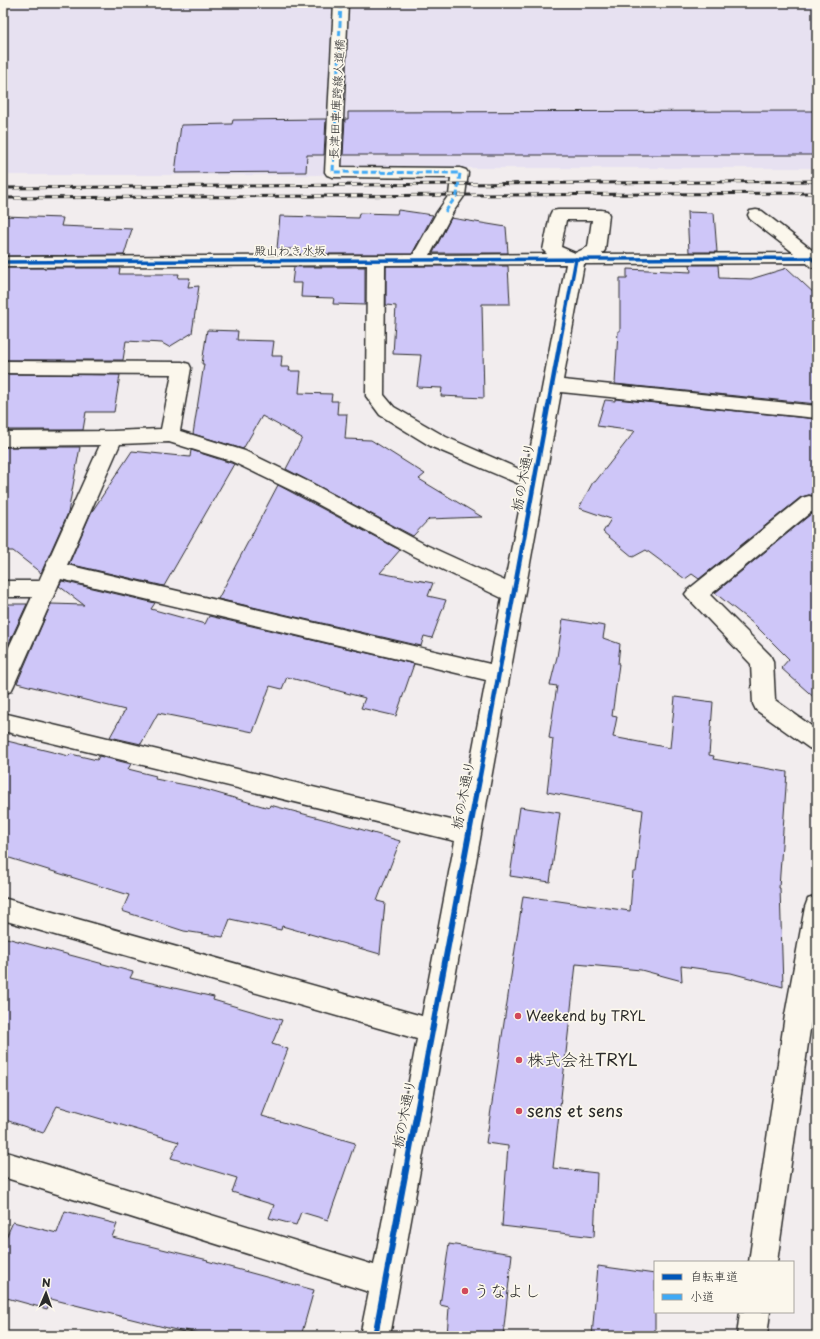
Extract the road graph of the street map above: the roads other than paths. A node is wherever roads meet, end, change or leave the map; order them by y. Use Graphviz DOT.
graph roads {
  1 [pos="341,3"];
  2 [pos="756,215"];
  3 [pos="576,259"];
  4 [pos="376,260"];
  5 [pos="419,260"];
  6 [pos="814,260"];
  7 [pos="3,262"];
  8 [pos="3,367"];
  9 [pos="553,385"];
  10 [pos="817,412"];
  11 [pos="170,435"];
  12 [pos="113,438"];
  13 [pos="3,439"];
  14 [pos="534,483"];
  15 [pos="817,507"];
  16 [pos="55,570"];
  17 [pos="45,589"];
  18 [pos="3,590"];
  19 [pos="513,594"];
  20 [pos="498,674"];
  21 [pos="3,684"];
  22 [pos="3,722"];
  23 [pos="817,742"];
  24 [pos="468,834"];
  25 [pos="817,907"];
  26 [pos="3,909"];
  27 [pos="431,1031"];
  28 [pos="3,1164"];
  29 [pos="763,1261"];
  30 [pos="385,1283"];
  31 [pos="755,1313"];
  32 [pos="375,1336"];
  33 [pos="752,1336"];
  1 -- 5 [label="street, 長津田車庫跨線人道橋"];
  2 -- 6 [label="street"];
  3 -- 5 [label="street, 殿山わき水坂"];
  3 -- 6 [label="street, 殿山わき水坂"];
  3 -- 9 [label="street, 栃の木通り"];
  4 -- 5 [label="street, 殿山わき水坂"];
  4 -- 7 [label="street, 殿山わき水坂"];
  4 -- 14 [label="street"];
  8 -- 11 [label="street"];
  9 -- 10 [label="street"];
  9 -- 14 [label="street, 栃の木通り"];
  11 -- 12 [label="street"];
  11 -- 19 [label="street"];
  12 -- 13 [label="street"];
  12 -- 16 [label="street"];
  14 -- 19 [label="street, 栃の木通り"];
  15 -- 23 [label="street"];
  16 -- 17 [label="street"];
  16 -- 20 [label="street"];
  17 -- 18 [label="street"];
  17 -- 21 [label="street"];
  19 -- 20 [label="street, 栃の木通り"];
  20 -- 24 [label="street, 栃の木通り"];
  22 -- 24 [label="street"];
  24 -- 27 [label="street, 栃の木通り"];
  25 -- 29 [label="street"];
  26 -- 27 [label="street"];
  27 -- 30 [label="street, 栃の木通り"];
  28 -- 30 [label="street"];
  30 -- 32 [label="street, 栃の木通り"];
  31 -- 33 [label="street"];
}
